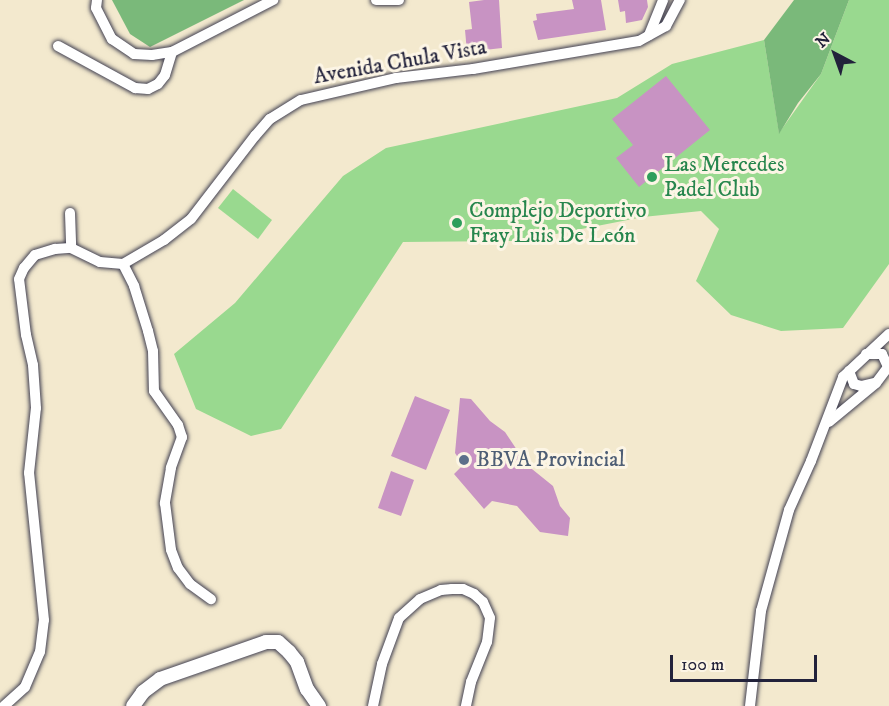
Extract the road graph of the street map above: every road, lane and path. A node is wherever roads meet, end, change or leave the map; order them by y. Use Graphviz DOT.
graph roads {
  1 [pos="97,0"];
  2 [pos="273,0"];
  3 [pos="376,0"];
  4 [pos="399,0"];
  5 [pos="663,0"];
  6 [pos="680,0"];
  7 [pos="649,35"];
  8 [pos="58,46"];
  9 [pos="172,52"];
  10 [pos="70,213"];
  11 [pos="71,248"];
  12 [pos="123,264"];
  13 [pos="889,334"];
  14 [pos="866,354"];
  15 [pos="889,367"];
  16 [pos="849,371"];
  17 [pos="876,383"];
  18 [pos="825,426"];
  19 [pos="211,599"];
  20 [pos="4,706"];
  21 [pos="134,706"];
  22 [pos="319,706"];
  23 [pos="373,706"];
  24 [pos="466,706"];
  25 [pos="750,706"];
  1 -- 9 [label="street"];
  2 -- 9 [label="street"];
  3 -- 4 [label="street"];
  5 -- 7 [label="street"];
  6 -- 7 [label="street, Avenida Chula Vista"];
  7 -- 12 [label="street, Avenida Chula Vista"];
  8 -- 9 [label="street"];
  10 -- 11 [label="street"];
  11 -- 12 [label="street"];
  11 -- 20 [label="street"];
  12 -- 19 [label="street"];
  13 -- 14 [label="street"];
  14 -- 15 [label="street"];
  14 -- 16 [label="street"];
  15 -- 17 [label="street"];
  16 -- 17 [label="street"];
  16 -- 18 [label="street"];
  17 -- 18 [label="street"];
  18 -- 25 [label="street"];
  21 -- 22 [label="street"];
  23 -- 24 [label="street"];
}
